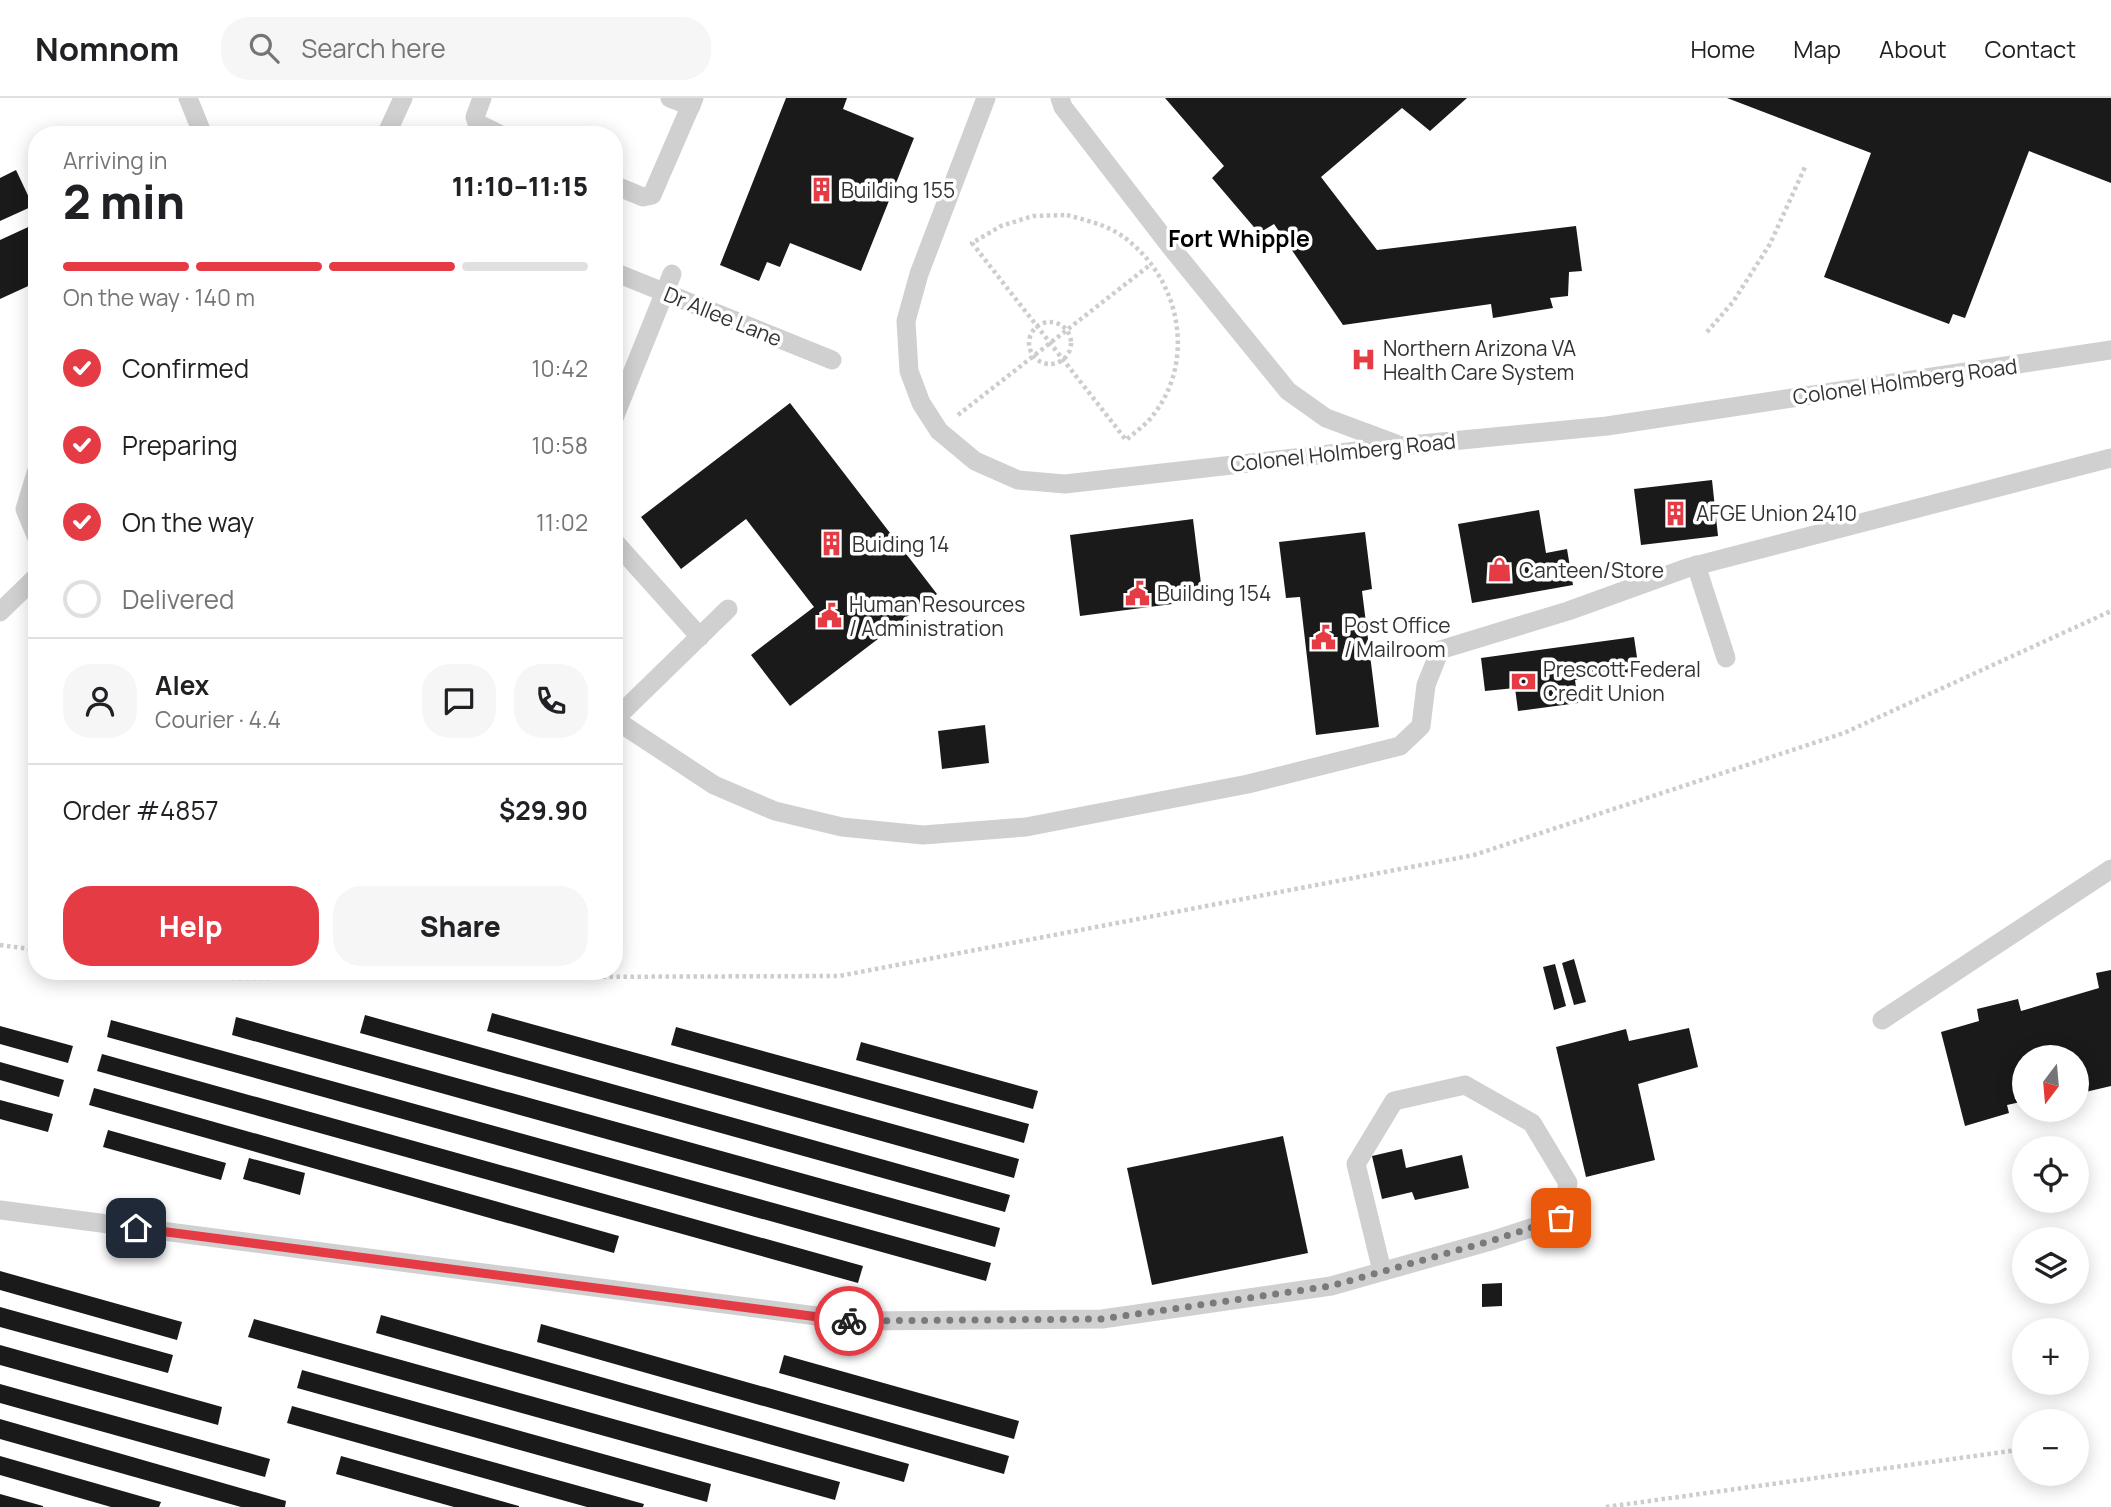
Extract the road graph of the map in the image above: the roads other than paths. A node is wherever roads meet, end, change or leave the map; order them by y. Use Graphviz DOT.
graph roads {
  1 [pos="188,98"];
  2 [pos="403,98"];
  3 [pos="482,98"];
  4 [pos="670,98"];
  5 [pos="986,98"];
  6 [pos="1060,98"];
  7 [pos="693,102"];
  8 [pos="199,126"];
  9 [pos="390,126"];
  10 [pos="483,126"];
  11 [pos="623,189"];
  12 [pos="623,274"];
  13 [pos="669,283"];
  14 [pos="2111,351"];
  15 [pos="832,360"];
  16 [pos="623,396"];
  17 [pos="1400,446"];
  18 [pos="2111,458"];
  19 [pos="623,551"];
  20 [pos="1696,565"];
  21 [pos="28,584"];
  22 [pos="729,609"];
  23 [pos="0,612"];
  24 [pos="699,637"];
  25 [pos="1726,658"];
  26 [pos="623,711"];
  27 [pos="623,724"];
  28 [pos="2111,869"];
  29 [pos="1882,1020"];
  30 [pos="0,1210"];
  31 [pos="1382,1271"];
  1 -- 8 [label="lane"];
  2 -- 9 [label="lane"];
  3 -- 10 [label="lane"];
  4 -- 7 [label="lane"];
  5 -- 17 [label="lane, Colonel Holmberg Road"];
  6 -- 17 [label="lane"];
  7 -- 11 [label="lane"];
  12 -- 13 [label="lane, Dr Allee Lane"];
  13 -- 15 [label="lane, Dr Allee Lane"];
  13 -- 16 [label="lane"];
  14 -- 17 [label="lane, Colonel Holmberg Road"];
  18 -- 20 [label="lane"];
  19 -- 24 [label="lane"];
  20 -- 25 [label="lane"];
  20 -- 27 [label="lane"];
  21 -- 23 [label="lane"];
  22 -- 24 [label="lane"];
  24 -- 26 [label="lane"];
  28 -- 29 [label="lane"];
  30 -- 31 [label="lane"];
  31 -- 31 [label="lane"];
}
